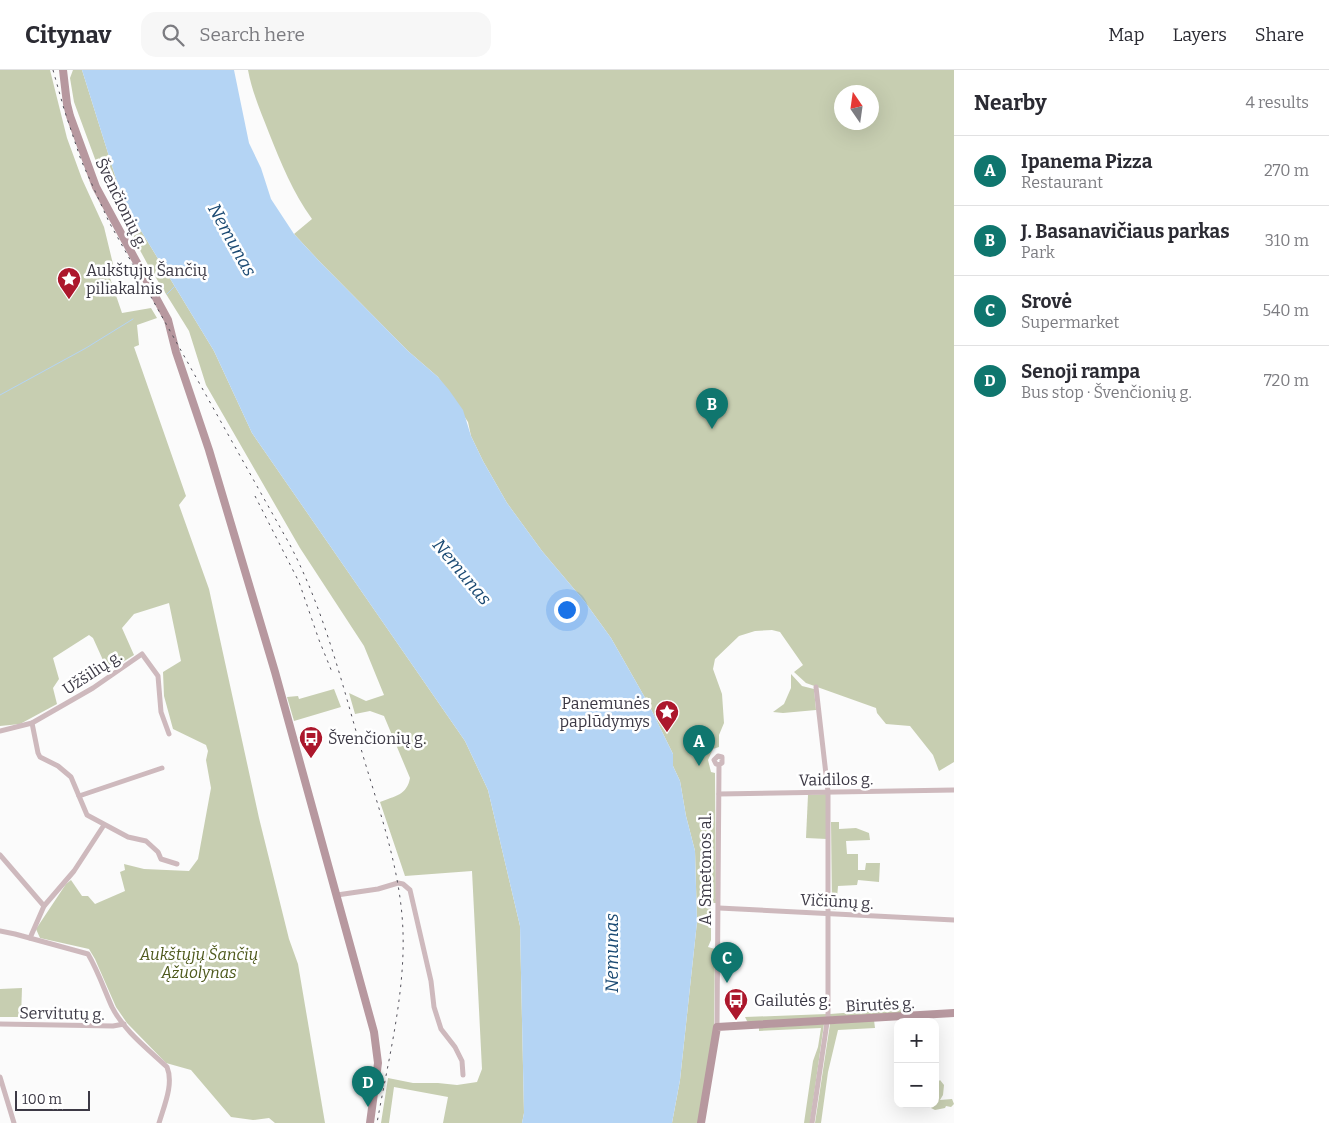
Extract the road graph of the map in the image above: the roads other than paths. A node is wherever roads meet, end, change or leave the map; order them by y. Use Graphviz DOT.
graph roads {
  1 [pos="63,70"];
  2 [pos="816,687"];
  3 [pos="32,724"];
  4 [pos="0,731"];
  5 [pos="169,734"];
  6 [pos="719,765"];
  7 [pos="162,768"];
  8 [pos="954,790"];
  9 [pos="828,792"];
  10 [pos="719,794"];
  11 [pos="80,796"];
  12 [pos="104,825"];
  13 [pos="0,855"];
  14 [pos="177,864"];
  15 [pos="337,895"];
  16 [pos="44,906"];
  17 [pos="719,908"];
  18 [pos="829,914"];
  19 [pos="954,920"];
  20 [pos="0,931"];
  21 [pos="30,938"];
  22 [pos="954,1013"];
  23 [pos="828,1021"];
  24 [pos="0,1024"];
  25 [pos="124,1024"];
  26 [pos="717,1027"];
  27 [pos="463,1075"];
  28 [pos="0,1077"];
  29 [pos="14,1123"];
  30 [pos="160,1123"];
  31 [pos="370,1123"];
  32 [pos="701,1123"];
  33 [pos="812,1123"];
  1 -- 15 [label="street, Švenčionių g."];
  2 -- 9 [label="street"];
  3 -- 4 [label="street, Užšilių g."];
  3 -- 5 [label="street, Užšilių g."];
  3 -- 11 [label="street"];
  6 -- 10 [label="street, A. Smetonos al."];
  7 -- 11 [label="street"];
  8 -- 9 [label="street, Vaidilos g."];
  9 -- 10 [label="street, Vaidilos g."];
  9 -- 18 [label="street"];
  10 -- 17 [label="street, A. Smetonos al."];
  11 -- 12 [label="street"];
  12 -- 14 [label="street"];
  12 -- 16 [label="street"];
  13 -- 16 [label="street"];
  15 -- 27 [label="street"];
  15 -- 31 [label="street, Švenčionių g."];
  16 -- 21 [label="street"];
  17 -- 18 [label="street, Vičiūnų g."];
  17 -- 26 [label="street, A. Smetonos al."];
  18 -- 19 [label="street, Vičiūnų g."];
  18 -- 23 [label="street"];
  20 -- 21 [label="street"];
  21 -- 25 [label="street"];
  22 -- 23 [label="street, Birutės g."];
  23 -- 26 [label="street, Birutės g."];
  23 -- 33 [label="street"];
  24 -- 25 [label="street, Servitutų g."];
  25 -- 30 [label="street"];
  26 -- 32 [label="street, A. Smetonos al."];
  28 -- 29 [label="street"];
}
